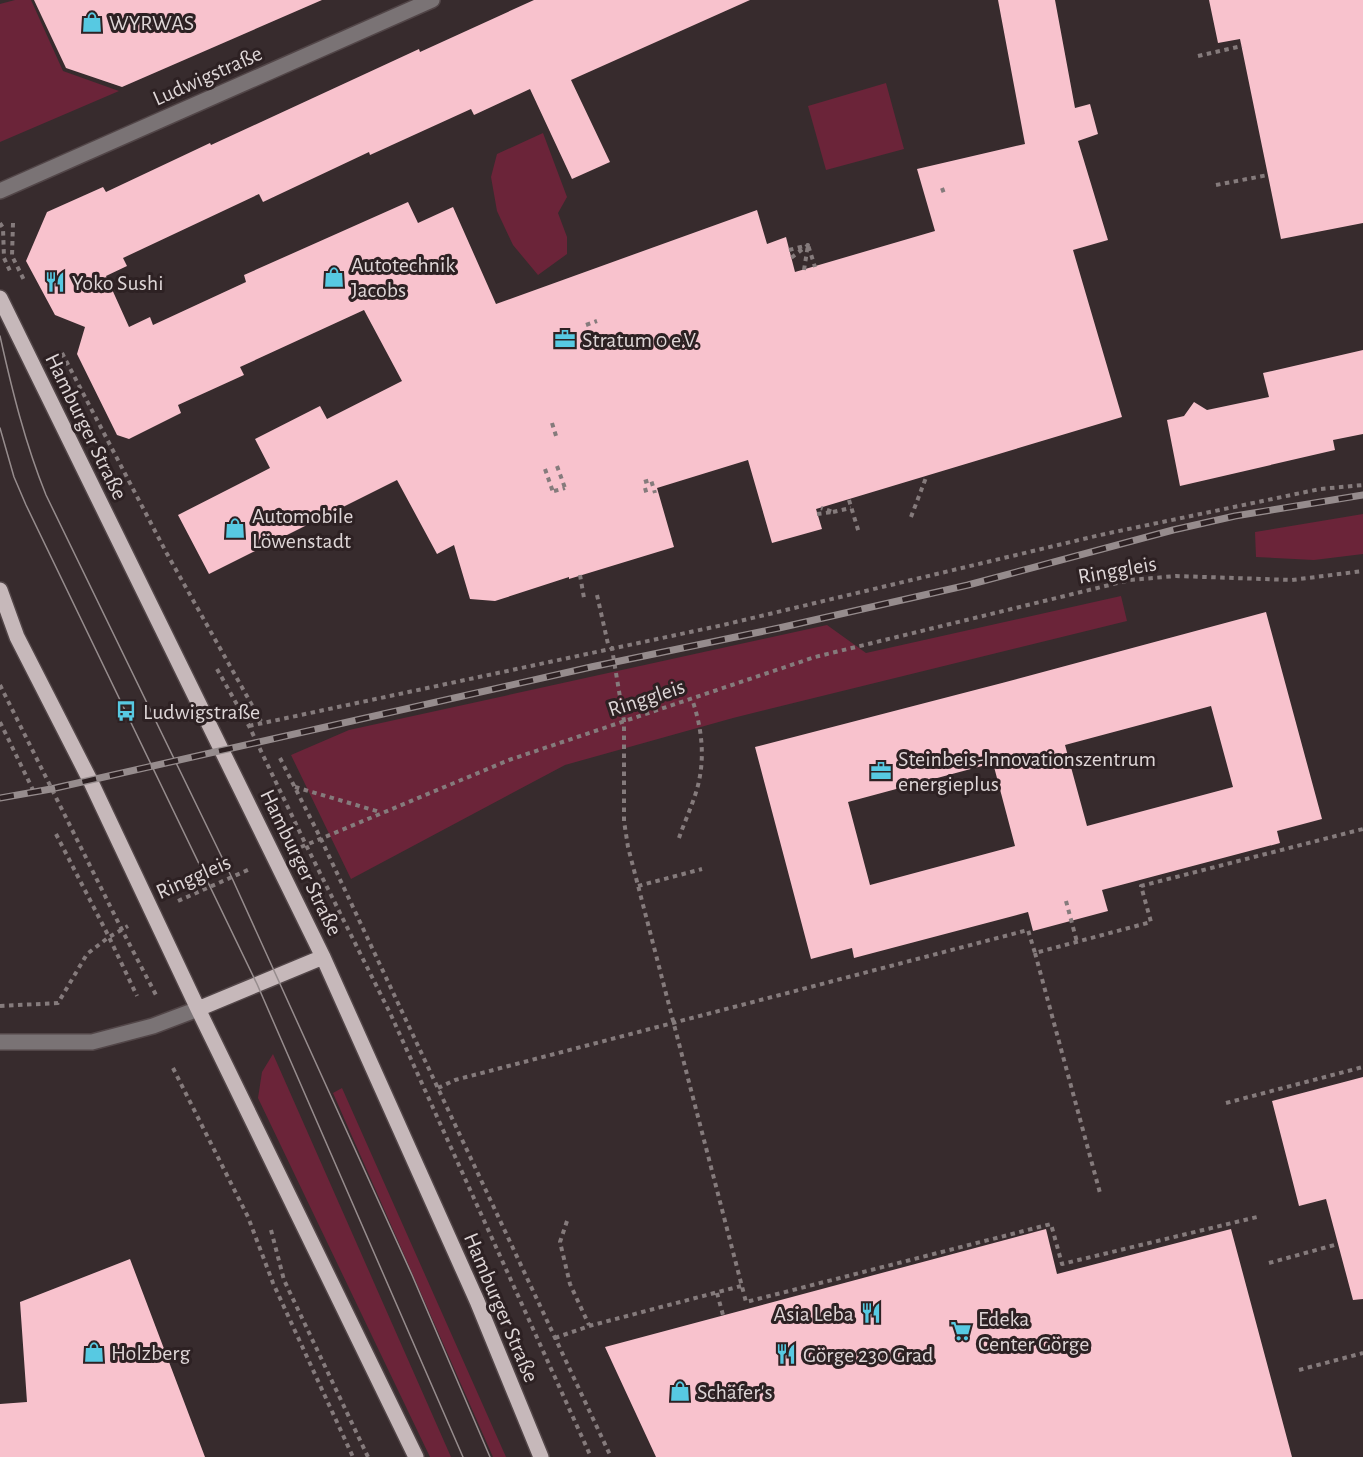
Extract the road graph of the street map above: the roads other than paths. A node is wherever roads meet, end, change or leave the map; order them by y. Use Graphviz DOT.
graph roads {
  1 [pos="432,0"];
  2 [pos="0,191"];
  3 [pos="0,298"];
  4 [pos="0,590"];
  5 [pos="323,957"];
  6 [pos="198,1009"];
  7 [pos="0,1042"];
  8 [pos="416,1457"];
  9 [pos="541,1457"];
  1 -- 2 [label="street, Ludwigstraße"];
  3 -- 5 [label="main road, Hamburger Straße"];
  4 -- 6 [label="main road"];
  5 -- 6 [label="main road"];
  5 -- 9 [label="main road, Hamburger Straße"];
  6 -- 7 [label="street"];
  6 -- 8 [label="main road"];
}
